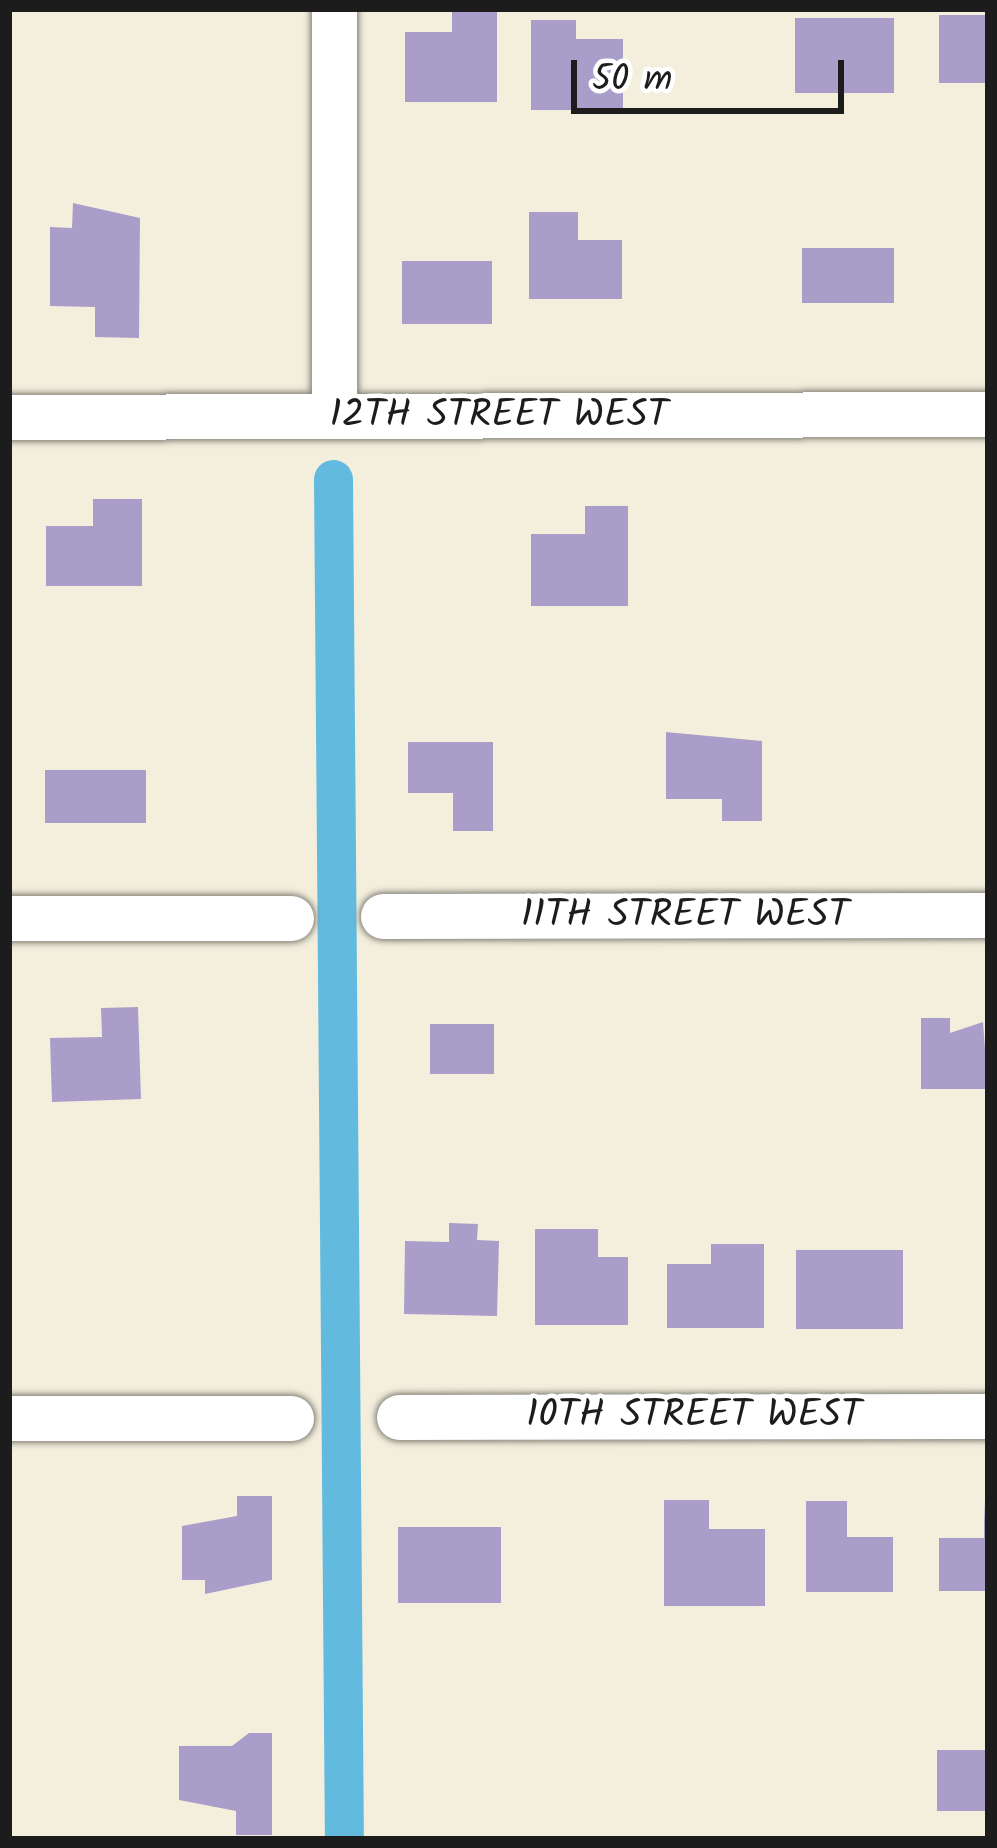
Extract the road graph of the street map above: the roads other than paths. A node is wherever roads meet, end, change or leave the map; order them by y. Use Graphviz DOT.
graph roads {
  1 [pos="334,9"];
  2 [pos="988,414"];
  3 [pos="334,416"];
  4 [pos="9,417"];
  5 [pos="988,915"];
  6 [pos="383,916"];
  7 [pos="9,918"];
  8 [pos="291,918"];
  9 [pos="988,1416"];
  10 [pos="399,1417"];
  11 [pos="9,1418"];
  12 [pos="291,1418"];
  1 -- 3 [label="street"];
  2 -- 3 [label="street, 12TH STREET WEST"];
  3 -- 4 [label="street, 12TH STREET WEST"];
  5 -- 6 [label="street, 11TH STREET WEST"];
  7 -- 8 [label="street"];
  9 -- 10 [label="street, 10TH STREET WEST"];
  11 -- 12 [label="street"];
}
